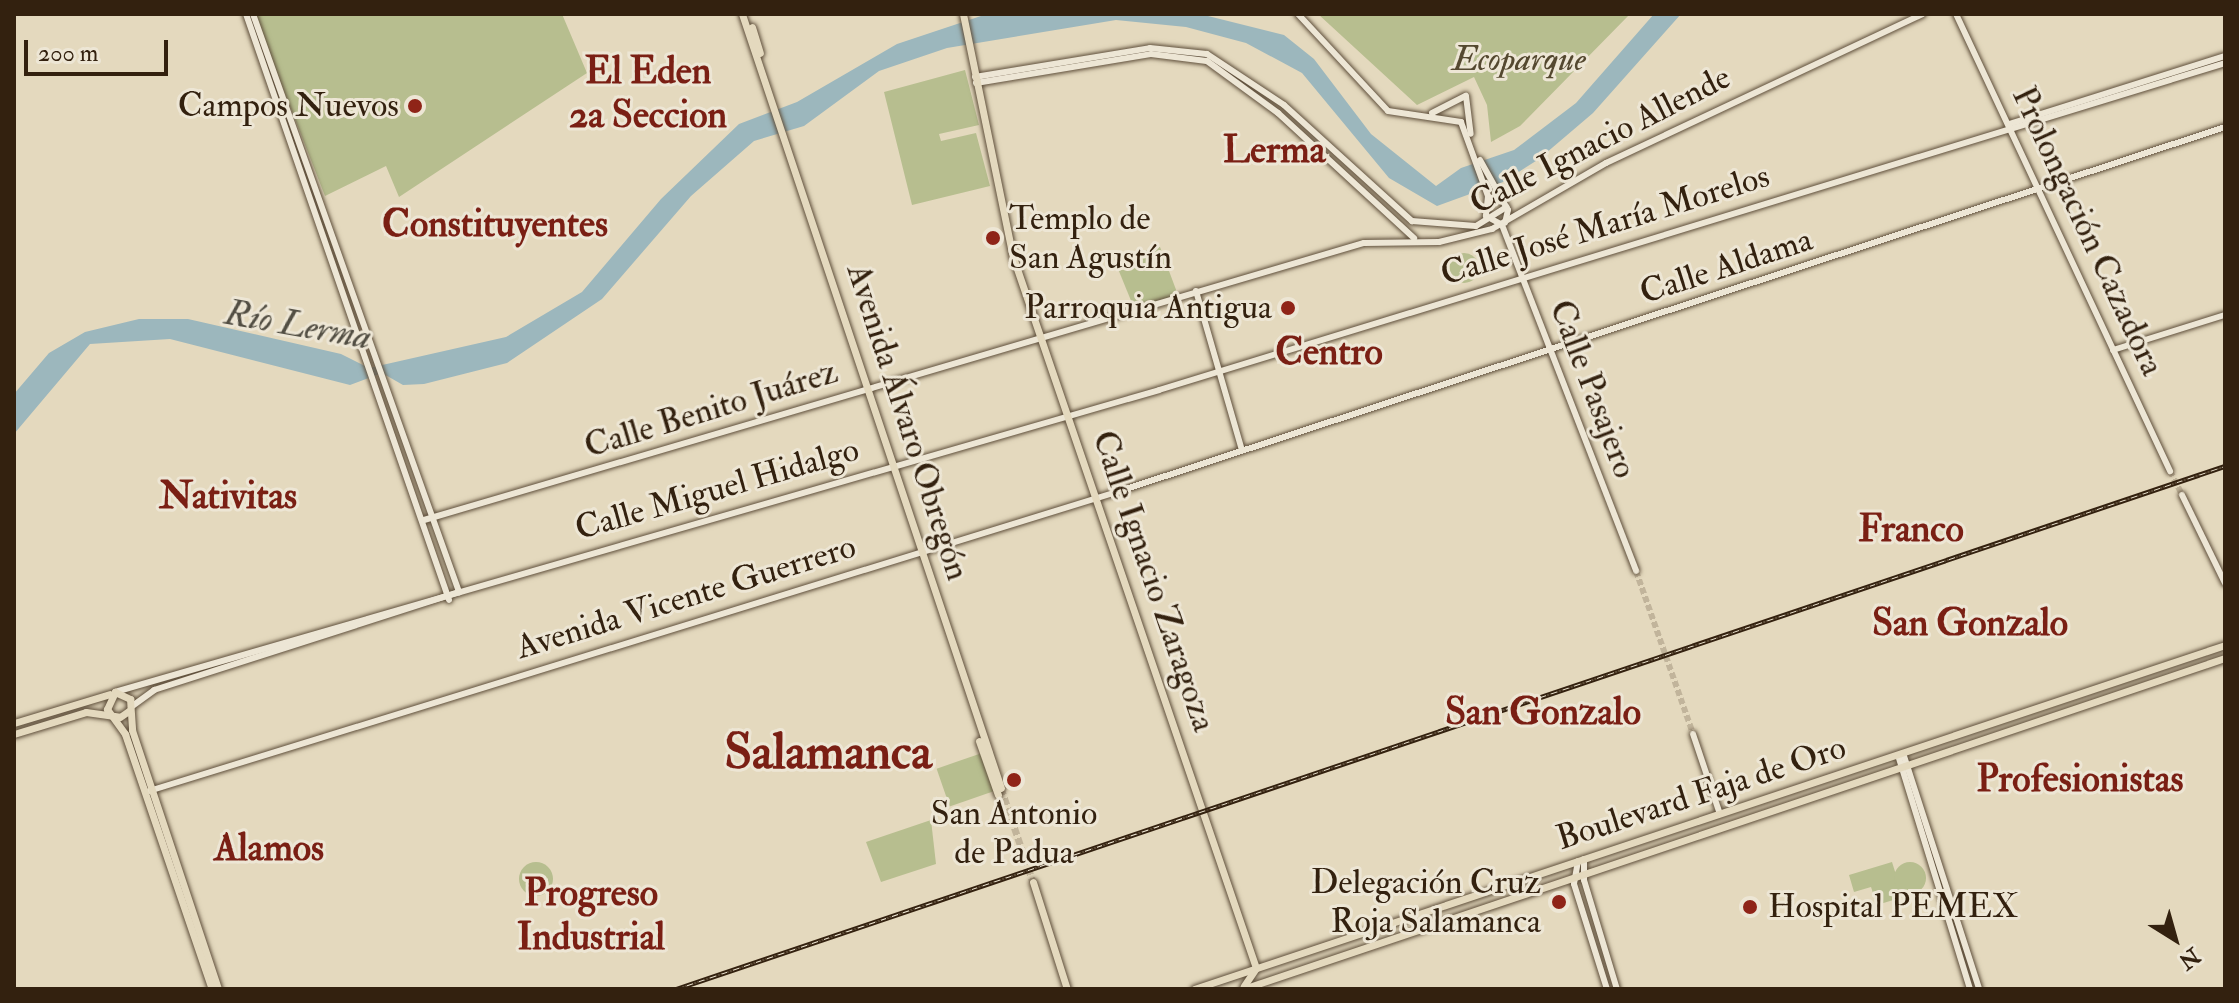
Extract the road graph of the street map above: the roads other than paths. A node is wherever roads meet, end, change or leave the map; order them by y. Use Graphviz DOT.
graph roads {
  1 [pos="246,14"];
  2 [pos="253,14"];
  3 [pos="744,14"];
  4 [pos="963,14"];
  5 [pos="1298,14"];
  6 [pos="1923,14"];
  7 [pos="1956,14"];
  8 [pos="2225,56"];
  9 [pos="2225,63"];
  10 [pos="975,80"];
  11 [pos="1470,110"];
  12 [pos="1447,113"];
  13 [pos="2010,125"];
  14 [pos="1467,126"];
  15 [pos="2225,127"];
  16 [pos="2039,189"];
  17 [pos="1490,195"];
  18 [pos="1506,207"];
  19 [pos="1486,216"];
  20 [pos="1480,224"];
  21 [pos="1502,225"];
  22 [pos="1467,236"];
  23 [pos="1422,242"];
  24 [pos="1523,279"];
  25 [pos="1196,291"];
  26 [pos="2225,315"];
  27 [pos="1044,338"];
  28 [pos="367,347"];
  29 [pos="2113,348"];
  30 [pos="1550,352"];
  31 [pos="1220,371"];
  32 [pos="870,389"];
  33 [pos="1071,414"];
  34 [pos="399,441"];
  35 [pos="1242,450"];
  36 [pos="895,465"];
  37 [pos="2170,471"];
  38 [pos="2182,495"];
  39 [pos="1099,497"];
  40 [pos="433,517"];
  41 [pos="424,520"];
  42 [pos="924,550"];
  43 [pos="1636,571"];
  44 [pos="2225,583"];
  45 [pos="459,592"];
  46 [pos="448,596"];
  47 [pos="2225,645"];
  48 [pos="2225,658"];
  49 [pos="151,681"];
  50 [pos="154,690"];
  51 [pos="115,692"];
  52 [pos="131,707"];
  53 [pos="2025,712"];
  54 [pos="112,716"];
  55 [pos="14,723"];
  56 [pos="2029,725"];
  57 [pos="14,734"];
  58 [pos="1693,734"];
  59 [pos="1901,754"];
  60 [pos="1901,768"];
  61 [pos="148,791"];
  62 [pos="1002,792"];
  63 [pos="1745,806"];
  64 [pos="1720,814"];
  65 [pos="1764,814"];
  66 [pos="1714,830"];
  67 [pos="1655,836"];
  68 [pos="1653,851"];
  69 [pos="1581,860"];
  70 [pos="1584,874"];
  71 [pos="1531,877"];
  72 [pos="1574,877"];
  73 [pos="1033,882"];
  74 [pos="1536,890"];
  75 [pos="1256,968"];
  76 [pos="212,989"];
  77 [pos="218,989"];
  78 [pos="1067,989"];
  79 [pos="1194,989"];
  80 [pos="1241,989"];
  81 [pos="1607,989"];
  82 [pos="1617,989"];
  83 [pos="1970,989"];
  84 [pos="1979,989"];
  1 -- 28 [label="street"];
  2 -- 28 [label="street"];
  3 -- 32 [label="main road, Avenida Álvaro Obregón"];
  4 -- 10 [label="main road, Calle Ignacio Zaragoza"];
  5 -- 12 [label="street"];
  6 -- 21 [label="street, Calle Ignacio Allende"];
  7 -- 13 [label="street, Prolongación Cazadora"];
  8 -- 13 [label="street, Calle José María Morelos"];
  9 -- 13 [label="street, Calle José María Morelos"];
  10 -- 20 [label="street"];
  10 -- 23 [label="street"];
  10 -- 27 [label="main road, Calle Ignacio Zaragoza"];
  11 -- 12 [label="street"];
  11 -- 12 [label="street"];
  11 -- 14 [label="street"];
  12 -- 14 [label="street"];
  13 -- 16 [label="street, Prolongación Cazadora"];
  13 -- 24 [label="street, Calle José María Morelos"];
  14 -- 17 [label="street"];
  15 -- 16 [label="street, Calle Aldama"];
  16 -- 29 [label="street, Prolongación Cazadora"];
  16 -- 30 [label="street, Calle Aldama"];
  17 -- 18 [label="street"];
  17 -- 19 [label="street"];
  18 -- 19 [label="street"];
  18 -- 21 [label="street"];
  19 -- 20 [label="street"];
  19 -- 21 [label="street"];
  20 -- 22 [label="street"];
  21 -- 22 [label="street, Calle Ignacio Allende"];
  21 -- 24 [label="street, Calle Pasajero"];
  22 -- 23 [label="street, Calle Ignacio Allende"];
  23 -- 25 [label="street, Calle Ignacio Allende"];
  24 -- 30 [label="street, Calle Pasajero"];
  24 -- 31 [label="street, Calle José María Morelos"];
  25 -- 27 [label="street, Calle Benito Juárez"];
  25 -- 31 [label="street"];
  26 -- 29 [label="street"];
  27 -- 32 [label="street, Calle Benito Juárez"];
  27 -- 33 [label="main road, Calle Ignacio Zaragoza"];
  28 -- 34 [label="street"];
  29 -- 37 [label="street, Prolongación Cazadora"];
  30 -- 35 [label="street, Calle Aldama"];
  30 -- 43 [label="street, Calle Pasajero"];
  31 -- 33 [label="street, Calle Miguel Hidalgo"];
  31 -- 35 [label="street"];
  32 -- 36 [label="main road, Avenida Álvaro Obregón"];
  32 -- 40 [label="street, Calle Benito Juárez"];
  33 -- 36 [label="street, Calle Miguel Hidalgo"];
  33 -- 39 [label="main road, Calle Ignacio Zaragoza"];
  34 -- 40 [label="street"];
  34 -- 41 [label="street"];
  35 -- 39 [label="street, Avenida Vicente Guerrero"];
  36 -- 42 [label="main road, Avenida Álvaro Obregón"];
  36 -- 45 [label="street, Calle Miguel Hidalgo"];
  38 -- 44 [label="street"];
  39 -- 42 [label="street, Avenida Vicente Guerrero"];
  39 -- 75 [label="main road, Calle Ignacio Zaragoza"];
  40 -- 41 [label="street, Calle Benito Juárez"];
  40 -- 45 [label="street"];
  41 -- 46 [label="street"];
  42 -- 61 [label="street, Avenida Vicente Guerrero"];
  42 -- 62 [label="main road, Avenida Álvaro Obregón"];
  45 -- 46 [label="street, Calle Miguel Hidalgo"];
  46 -- 49 [label="street"];
  46 -- 50 [label="street"];
  47 -- 53 [label="main road, Boulevard Faja de Oro"];
  48 -- 56 [label="main road, Boulevard Faja de Oro"];
  49 -- 50 [label="street"];
  49 -- 51 [label="street"];
  50 -- 52 [label="street"];
  51 -- 52 [label="main road"];
  51 -- 54 [label="main road"];
  51 -- 55 [label="main road"];
  52 -- 54 [label="main road"];
  52 -- 61 [label="main road"];
  53 -- 56 [label="main road"];
  53 -- 59 [label="main road, Boulevard Faja de Oro"];
  54 -- 57 [label="main road"];
  54 -- 61 [label="main road"];
  56 -- 60 [label="main road, Boulevard Faja de Oro"];
  58 -- 64 [label="street"];
  59 -- 60 [label="street"];
  59 -- 63 [label="main road, Boulevard Faja de Oro"];
  60 -- 65 [label="main road, Boulevard Faja de Oro"];
  60 -- 83 [label="street"];
  60 -- 84 [label="street"];
  61 -- 76 [label="main road"];
  61 -- 77 [label="main road"];
  63 -- 64 [label="main road, Boulevard Faja de Oro"];
  63 -- 65 [label="main road"];
  64 -- 66 [label="main road"];
  64 -- 67 [label="main road, Boulevard Faja de Oro"];
  65 -- 66 [label="main road, Boulevard Faja de Oro"];
  66 -- 68 [label="main road, Boulevard Faja de Oro"];
  67 -- 68 [label="main road"];
  67 -- 69 [label="main road, Boulevard Faja de Oro"];
  68 -- 70 [label="main road, Boulevard Faja de Oro"];
  69 -- 70 [label="street"];
  69 -- 71 [label="main road, Boulevard Faja de Oro"];
  69 -- 72 [label="street"];
  70 -- 72 [label="main road, Boulevard Faja de Oro"];
  70 -- 82 [label="street"];
  71 -- 74 [label="main road"];
  71 -- 75 [label="main road, Boulevard Faja de Oro"];
  72 -- 74 [label="main road, Boulevard Faja de Oro"];
  72 -- 81 [label="street"];
  73 -- 78 [label="main road"];
  74 -- 80 [label="main road, Boulevard Faja de Oro"];
  75 -- 79 [label="main road, Boulevard Faja de Oro"];
  75 -- 80 [label="main road"];
}
